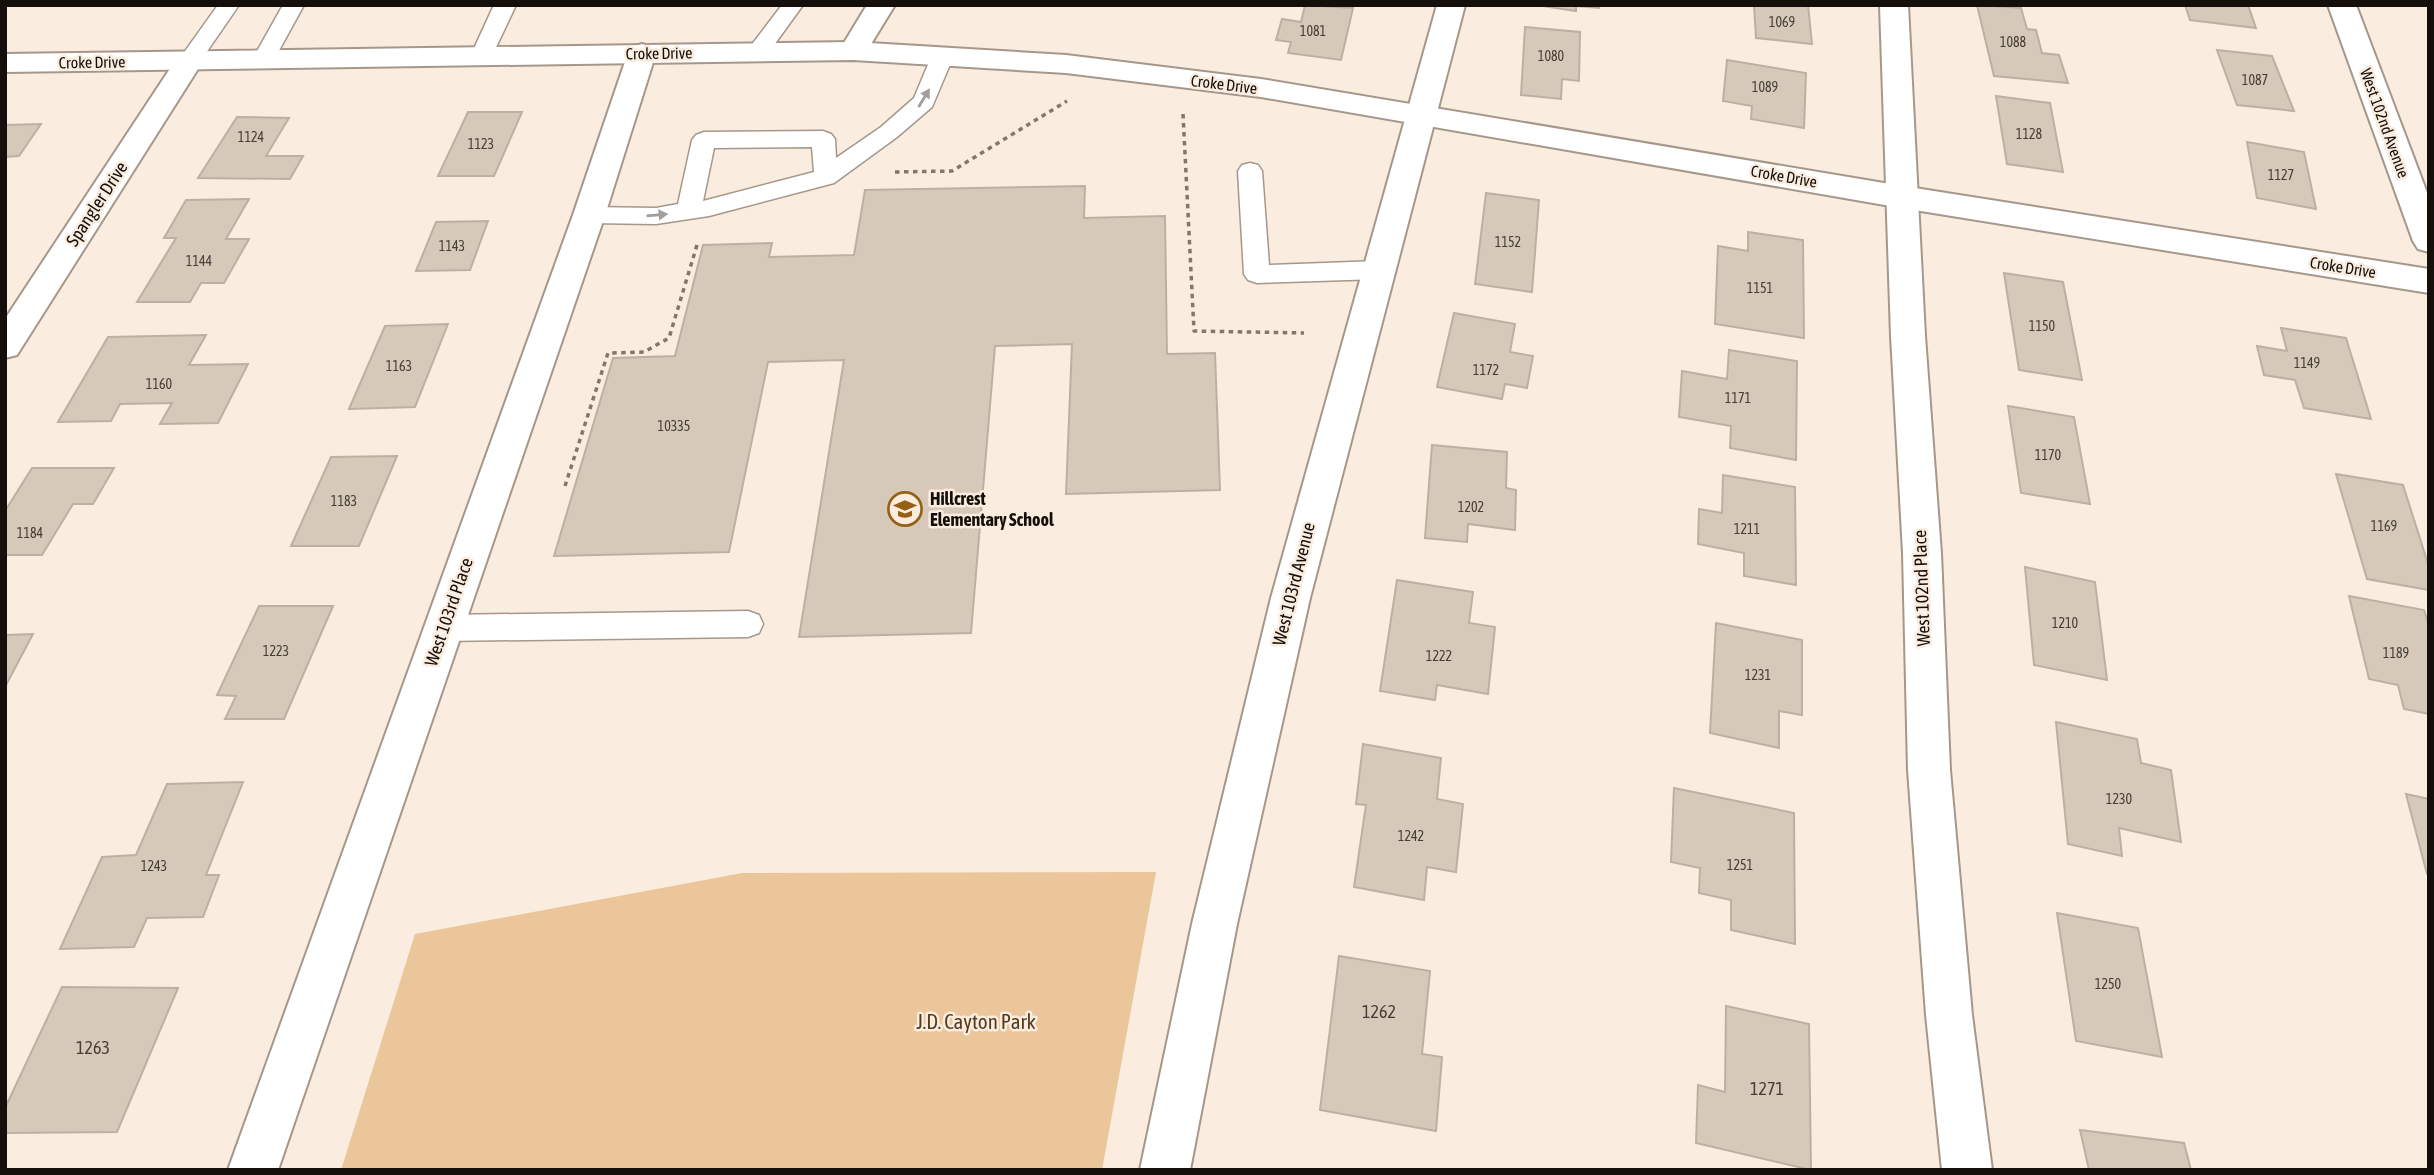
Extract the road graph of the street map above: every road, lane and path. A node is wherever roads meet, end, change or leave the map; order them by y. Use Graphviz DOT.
graph roads {
  1 [pos="229,5"];
  2 [pos="295,5"];
  3 [pos="505,5"];
  4 [pos="793,5"];
  5 [pos="881,5"];
  6 [pos="1451,5"];
  7 [pos="1894,5"];
  8 [pos="2342,5"];
  9 [pos="758,51"];
  10 [pos="853,51"];
  11 [pos="642,53"];
  12 [pos="482,55"];
  13 [pos="943,55"];
  14 [pos="263,60"];
  15 [pos="189,61"];
  16 [pos="5,63"];
  17 [pos="1073,97"];
  18 [pos="1183,110"];
  19 [pos="1422,115"];
  20 [pos="860,127"];
  21 [pos="889,132"];
  22 [pos="848,162"];
  23 [pos="1250,172"];
  24 [pos="826,177"];
  25 [pos="721,181"];
  26 [pos="1902,197"];
  27 [pos="699,209"];
  28 [pos="589,215"];
  29 [pos="2429,241"];
  30 [pos="1379,270"];
  31 [pos="2429,281"];
  32 [pos="1304,332"];
  33 [pos="5,346"];
  34 [pos="565,486"];
  35 [pos="748,624"];
  36 [pos="443,628"];
  37 [pos="253,1170"];
  38 [pos="1165,1170"];
  39 [pos="1967,1170"];
  1 -- 15 [label="lane"];
  2 -- 14 [label="lane"];
  3 -- 12 [label="lane"];
  4 -- 9 [label="lane"];
  5 -- 10 [label="street"];
  6 -- 19 [label="street, West 103rd Avenue"];
  7 -- 26 [label="street, West 102nd Place"];
  8 -- 29 [label="street, West 102nd Avenue"];
  9 -- 10 [label="street, Croke Drive"];
  9 -- 11 [label="street, Croke Drive"];
  10 -- 13 [label="street, Croke Drive"];
  11 -- 12 [label="street, Croke Drive"];
  11 -- 28 [label="street, West 103rd Place"];
  12 -- 14 [label="street, Croke Drive"];
  13 -- 19 [label="street, Croke Drive"];
  21 -- 13 [label="lane, one-way"];
  14 -- 15 [label="street, Croke Drive"];
  15 -- 16 [label="street, Croke Drive"];
  15 -- 33 [label="street, Spangler Drive"];
  17 -- 22 [label="path"];
  18 -- 32 [label="path"];
  19 -- 26 [label="street, Croke Drive"];
  19 -- 30 [label="street, West 103rd Avenue"];
  20 -- 21 [label="lane"];
  21 -- 22 [label="lane"];
  22 -- 24 [label="lane"];
  23 -- 30 [label="lane"];
  24 -- 27 [label="lane"];
  24 -- 27 [label="lane"];
  25 -- 27 [label="lane"];
  26 -- 31 [label="street, Croke Drive"];
  26 -- 39 [label="street, West 102nd Place"];
  28 -- 27 [label="lane, one-way"];
  27 -- 34 [label="path"];
  28 -- 36 [label="street, West 103rd Place"];
  30 -- 38 [label="street, West 103rd Avenue"];
  35 -- 36 [label="lane"];
  36 -- 37 [label="street, West 103rd Place"];
}
